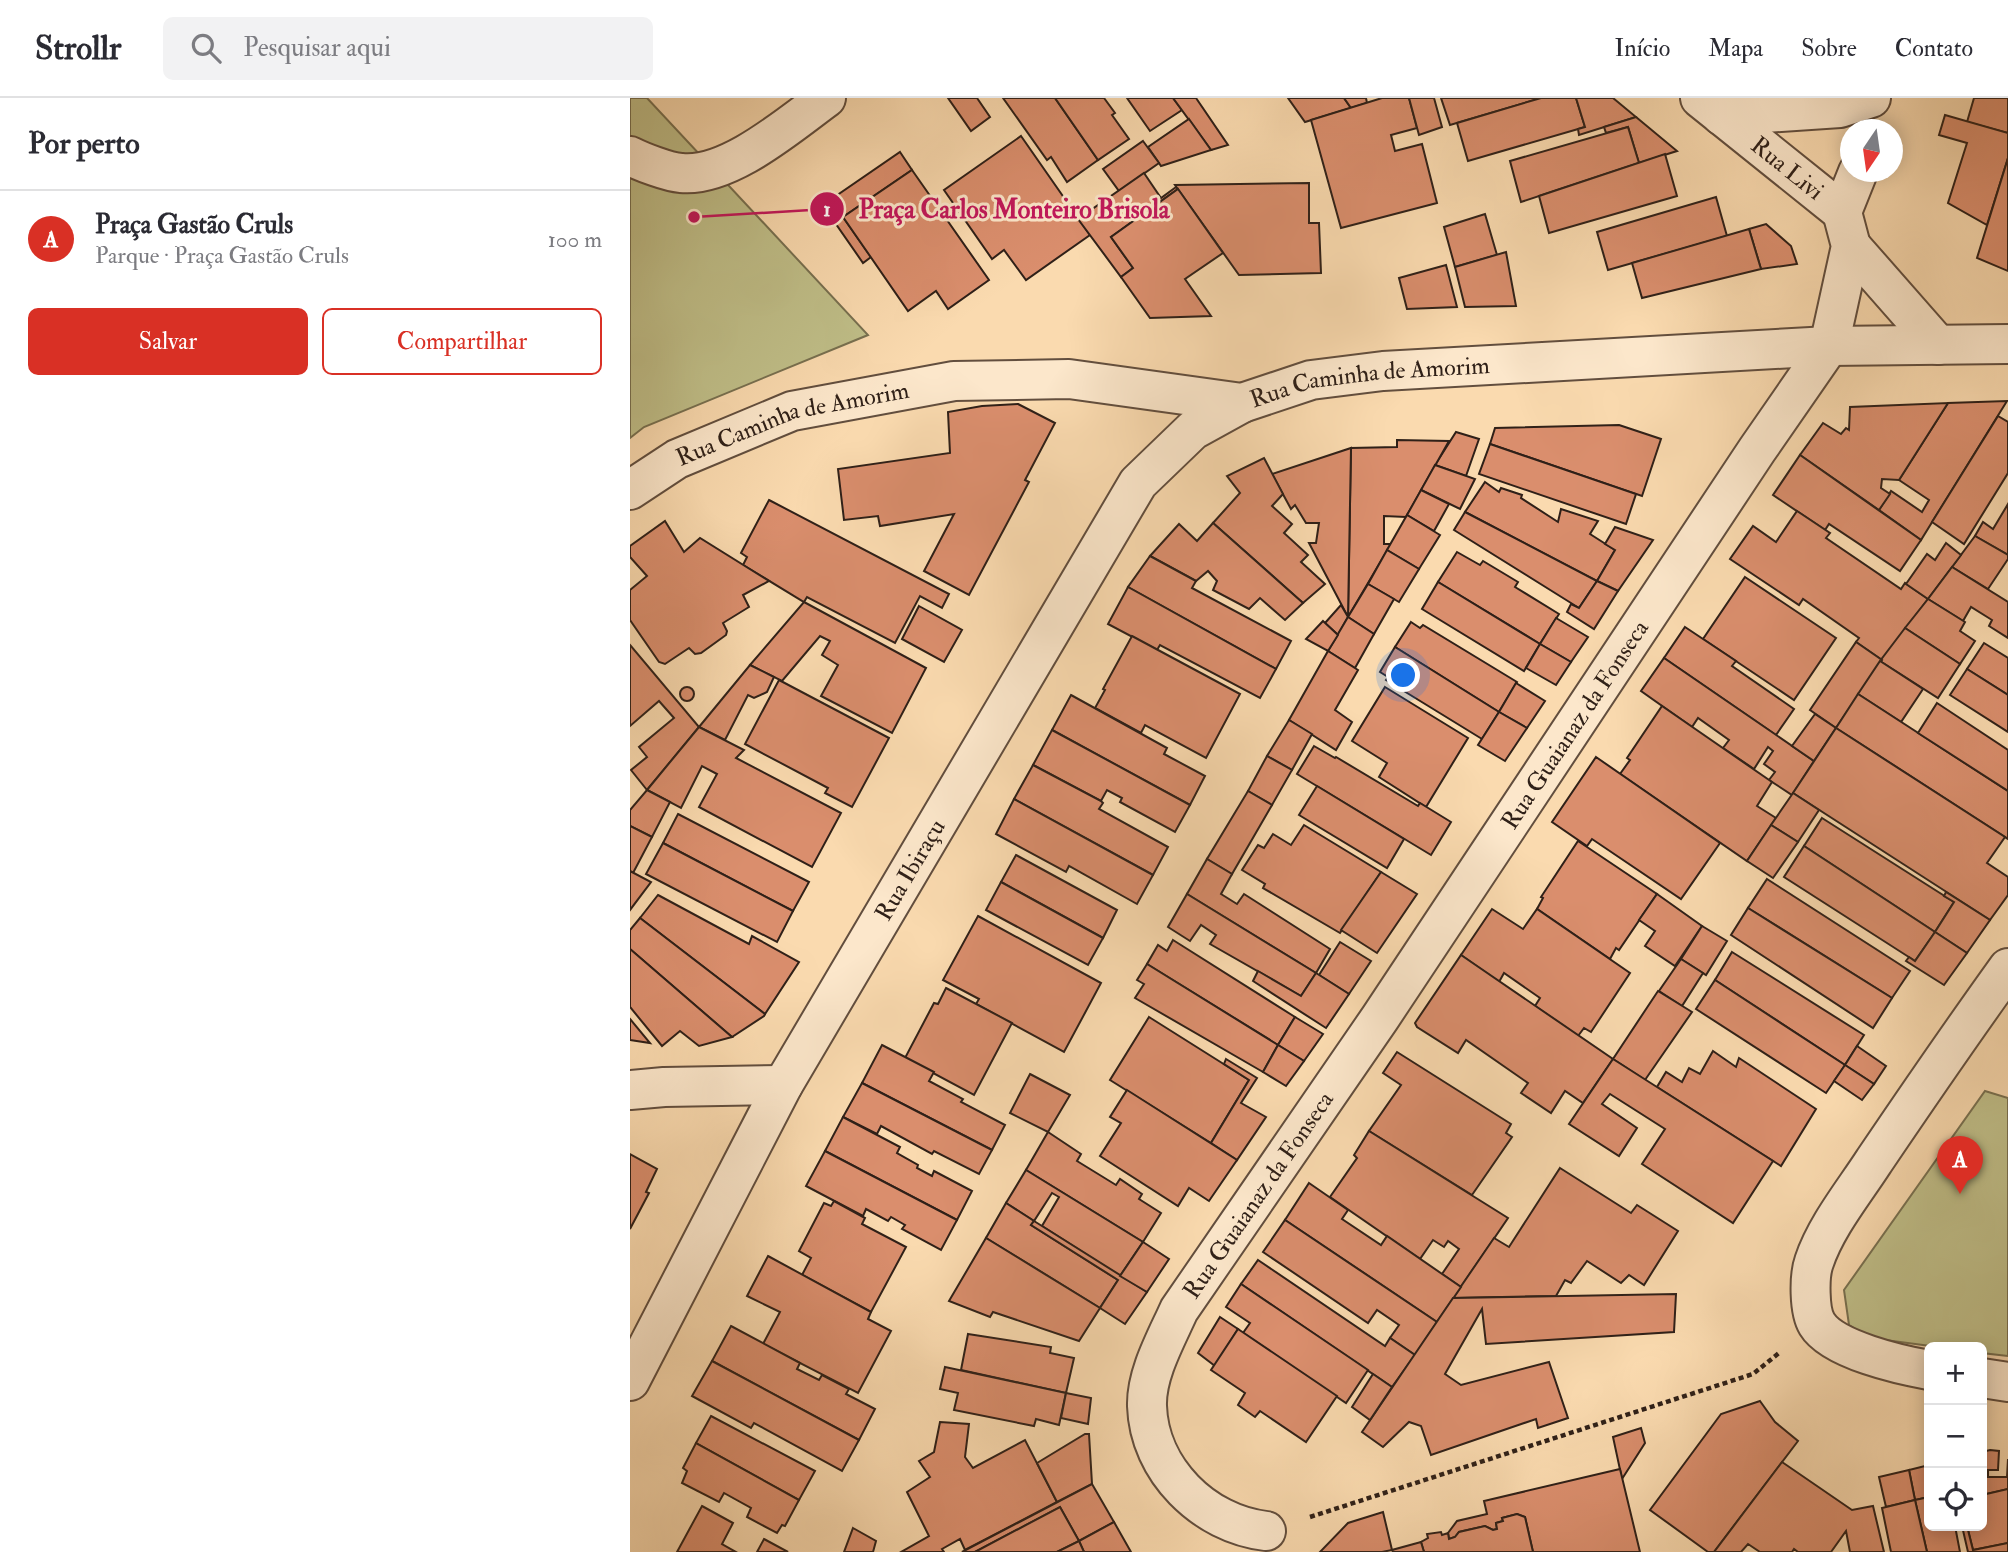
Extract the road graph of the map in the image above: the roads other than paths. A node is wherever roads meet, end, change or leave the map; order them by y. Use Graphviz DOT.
graph roads {
  1 [pos="826,98"];
  2 [pos="1871,98"];
  3 [pos="1888,98"];
  4 [pos="1711,107"];
  5 [pos="1879,119"];
  6 [pos="630,156"];
  7 [pos="1856,182"];
  8 [pos="1847,229"];
  9 [pos="2008,344"];
  10 [pos="1937,345"];
  11 [pos="1829,346"];
  12 [pos="1242,403"];
  13 [pos="630,490"];
  14 [pos="2005,981"];
  15 [pos="783,1085"];
  16 [pos="630,1090"];
  17 [pos="1924,1369"];
  18 [pos="1987,1379"];
  19 [pos="630,1381"];
  20 [pos="2008,1382"];
  21 [pos="1266,1531"];
  1 -- 6 [label="street"];
  2 -- 4 [label="street"];
  3 -- 5 [label="street"];
  4 -- 8 [label="street, Rua Livi"];
  7 -- 8 [label="street"];
  8 -- 10 [label="street, Rua Livi"];
  8 -- 11 [label="street"];
  9 -- 10 [label="street, Rua Caminha de Amorim"];
  10 -- 11 [label="street, Rua Caminha de Amorim"];
  11 -- 12 [label="street, Rua Caminha de Amorim"];
  11 -- 21 [label="street, Rua Guaianaz da Fonseca"];
  12 -- 13 [label="street, Rua Caminha de Amorim"];
  12 -- 15 [label="street, Rua Ibiraçu"];
  14 -- 17 [label="street"];
  15 -- 16 [label="street"];
  15 -- 19 [label="street, Rua Ibiraçu"];
  18 -- 20 [label="street"];
}
